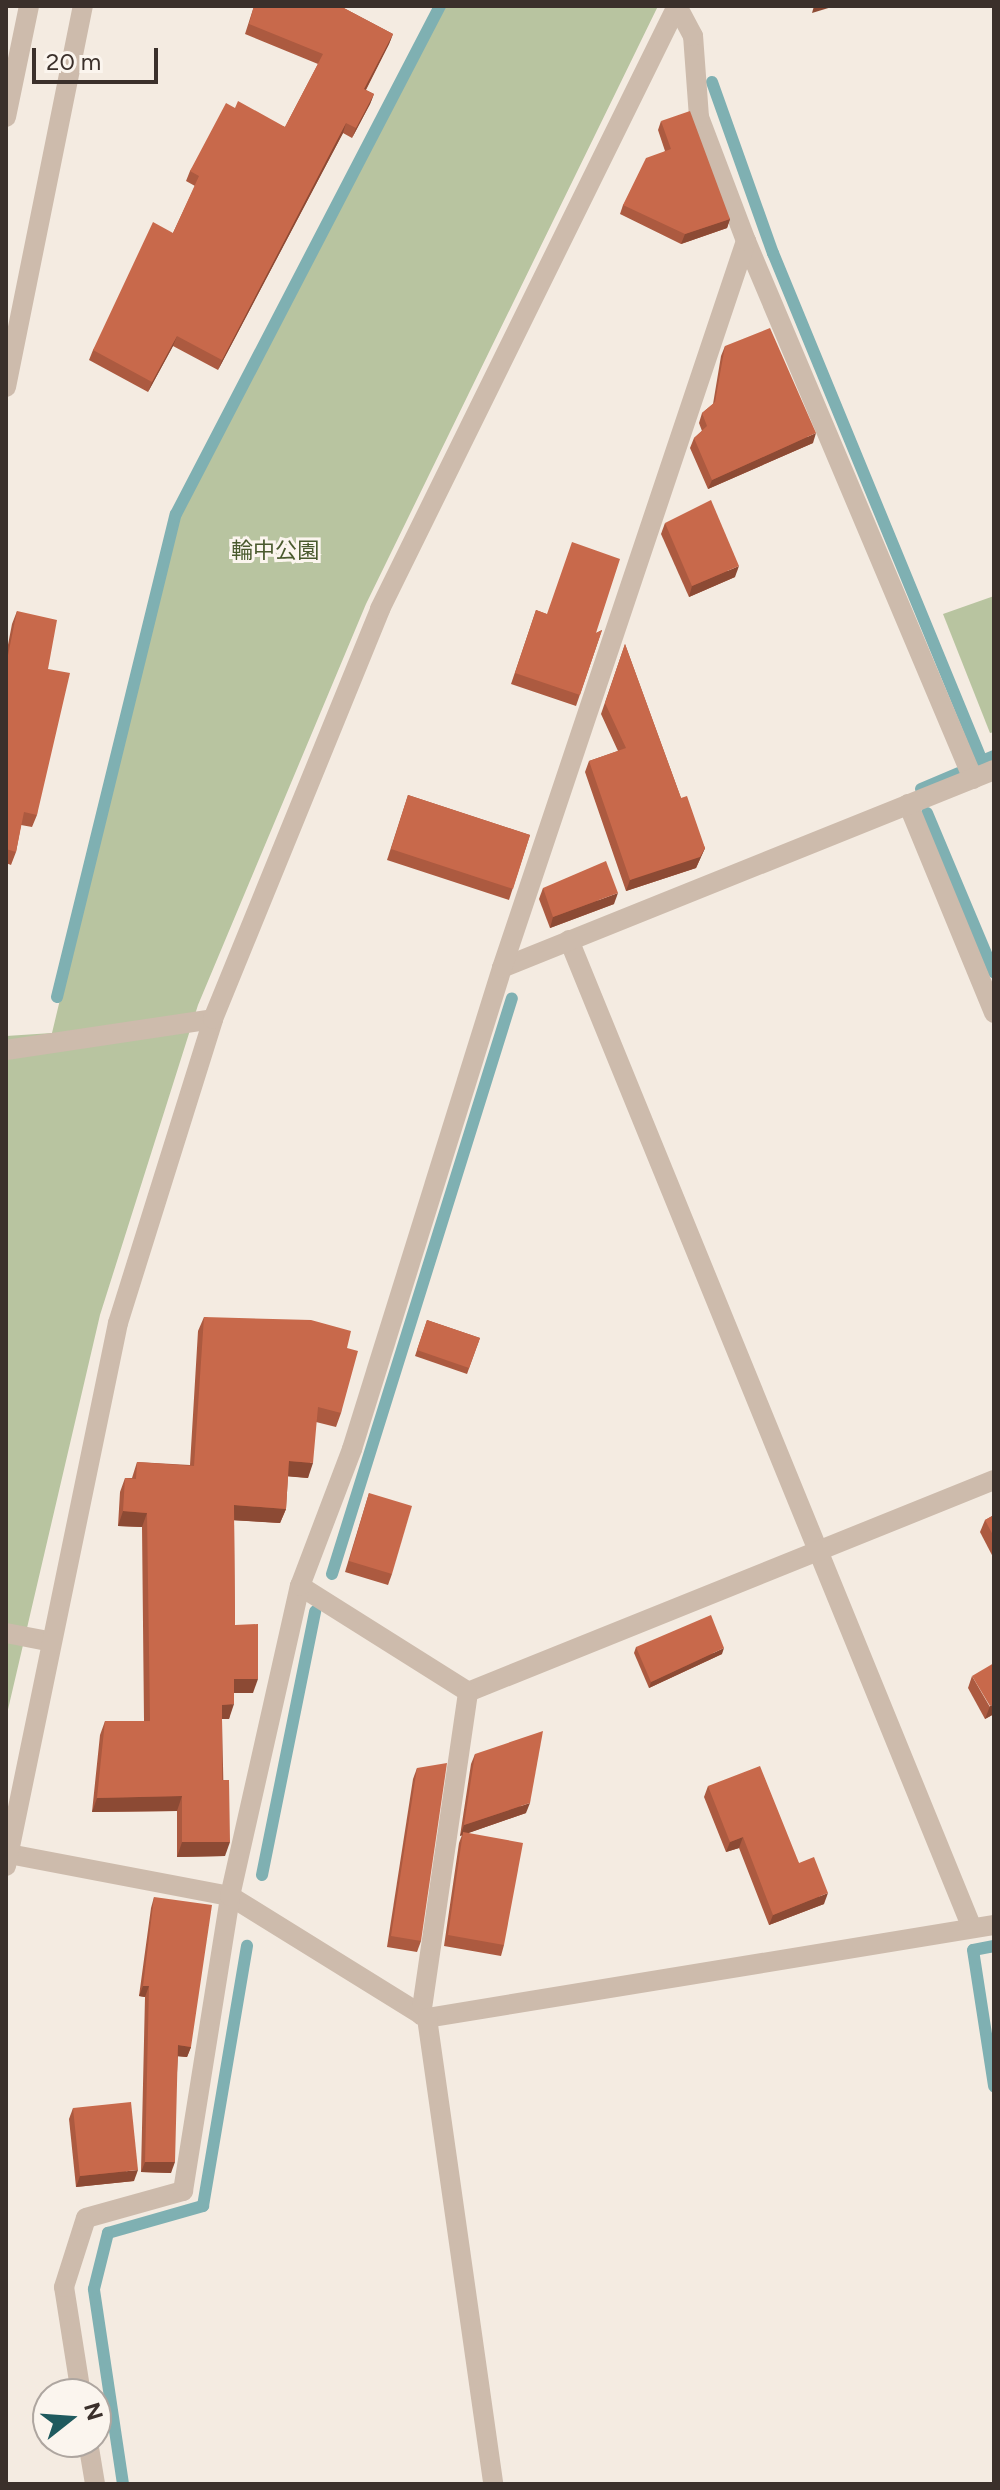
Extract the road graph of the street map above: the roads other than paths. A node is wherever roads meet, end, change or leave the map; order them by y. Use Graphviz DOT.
graph roads {
  1 [pos="29,6"];
  2 [pos="83,6"];
  3 [pos="677,6"];
  4 [pos="6,117"];
  5 [pos="746,241"];
  6 [pos="6,387"];
  7 [pos="994,770"];
  8 [pos="973,779"];
  9 [pos="908,804"];
  10 [pos="569,940"];
  11 [pos="502,968"];
  12 [pos="994,1013"];
  13 [pos="213,1019"];
  14 [pos="6,1050"];
  15 [pos="994,1480"];
  16 [pos="820,1552"];
  17 [pos="300,1586"];
  18 [pos="6,1633"];
  19 [pos="48,1641"];
  20 [pos="468,1692"];
  21 [pos="7,1860"];
  22 [pos="230,1896"];
  23 [pos="994,1925"];
  24 [pos="972,1928"];
  25 [pos="424,2016"];
  26 [pos="78,2378"];
  27 [pos="91,2458"];
  28 [pos="95,2484"];
  29 [pos="493,2484"];
  1 -- 4 [label="street"];
  2 -- 6 [label="street"];
  3 -- 5 [label="street"];
  3 -- 13 [label="street"];
  5 -- 8 [label="street"];
  5 -- 11 [label="street"];
  7 -- 8 [label="street"];
  8 -- 9 [label="street"];
  9 -- 10 [label="street"];
  9 -- 12 [label="street"];
  10 -- 11 [label="street"];
  10 -- 16 [label="street"];
  11 -- 17 [label="street"];
  13 -- 14 [label="street"];
  13 -- 19 [label="street"];
  15 -- 16 [label="street"];
  16 -- 20 [label="street"];
  16 -- 24 [label="street"];
  17 -- 20 [label="street"];
  17 -- 22 [label="street"];
  18 -- 19 [label="street"];
  19 -- 21 [label="street"];
  20 -- 25 [label="street"];
  21 -- 22 [label="street"];
  22 -- 25 [label="street"];
  22 -- 26 [label="street"];
  23 -- 24 [label="street"];
  24 -- 25 [label="street"];
  25 -- 29 [label="street"];
  27 -- 28 [label="street"];
}
